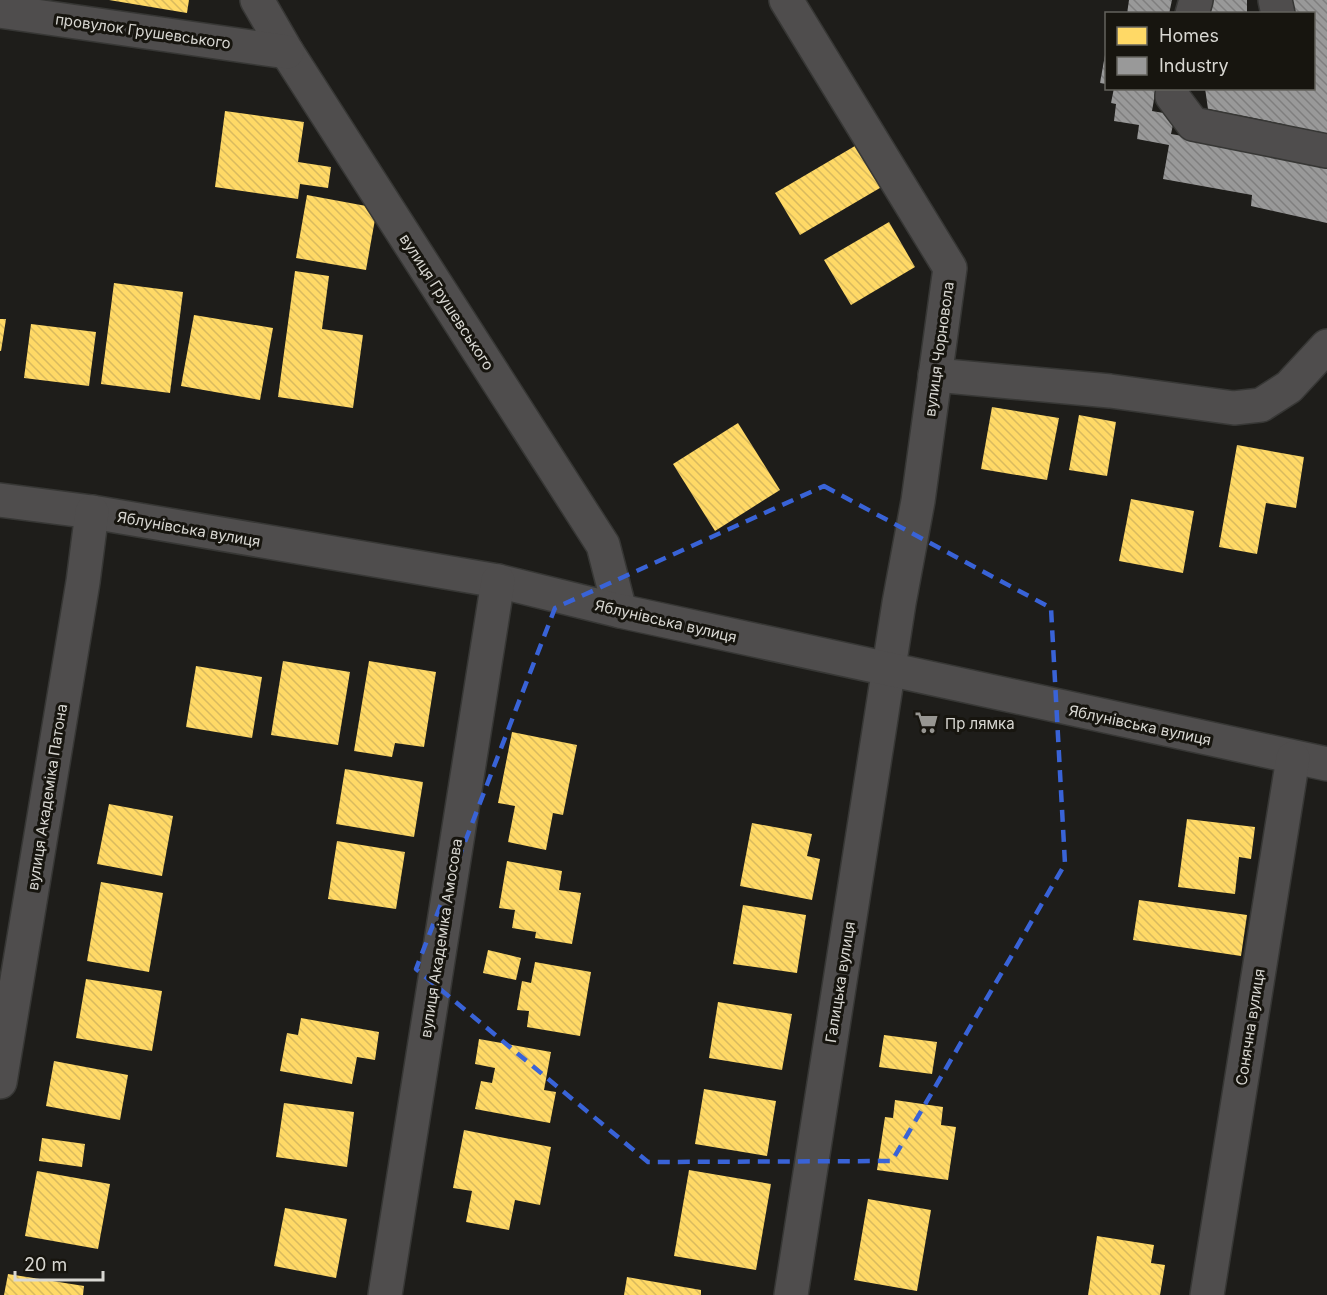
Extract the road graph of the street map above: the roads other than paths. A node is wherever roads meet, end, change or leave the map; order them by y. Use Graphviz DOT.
graph roads {
  1 [pos="257,0"];
  2 [pos="786,0"];
  3 [pos="0,11"];
  4 [pos="287,52"];
  5 [pos="1173,90"];
  6 [pos="1327,151"];
  7 [pos="1327,346"];
  8 [pos="935,375"];
  9 [pos="0,500"];
  10 [pos="92,512"];
  11 [pos="498,581"];
  12 [pos="620,611"];
  13 [pos="889,669"];
  14 [pos="1293,758"];
  15 [pos="1327,764"];
  16 [pos="0,1082"];
  17 [pos="385,1295"];
  18 [pos="791,1295"];
  19 [pos="1207,1295"];
  1 -- 4 [label="street, вулиця Грушевського"];
  2 -- 8 [label="street, вулиця Чорновола"];
  3 -- 4 [label="street, провулок Грушевського"];
  4 -- 12 [label="street, вулиця Грушевського"];
  5 -- 6 [label="street"];
  7 -- 8 [label="street"];
  8 -- 13 [label="street, вулиця Чорновола"];
  9 -- 10 [label="street, Яблунівська вулиця"];
  10 -- 11 [label="street, Яблунівська вулиця"];
  10 -- 16 [label="street, вулиця Академіка Патона"];
  11 -- 12 [label="street, Яблунівська вулиця"];
  11 -- 17 [label="street, вулиця Академіка Амосова"];
  12 -- 13 [label="street, Яблунівська вулиця"];
  13 -- 14 [label="street, Яблунівська вулиця"];
  13 -- 18 [label="street, Галицька вулиця"];
  14 -- 15 [label="street, Яблунівська вулиця"];
  14 -- 19 [label="street, Сонячна вулиця"];
}
